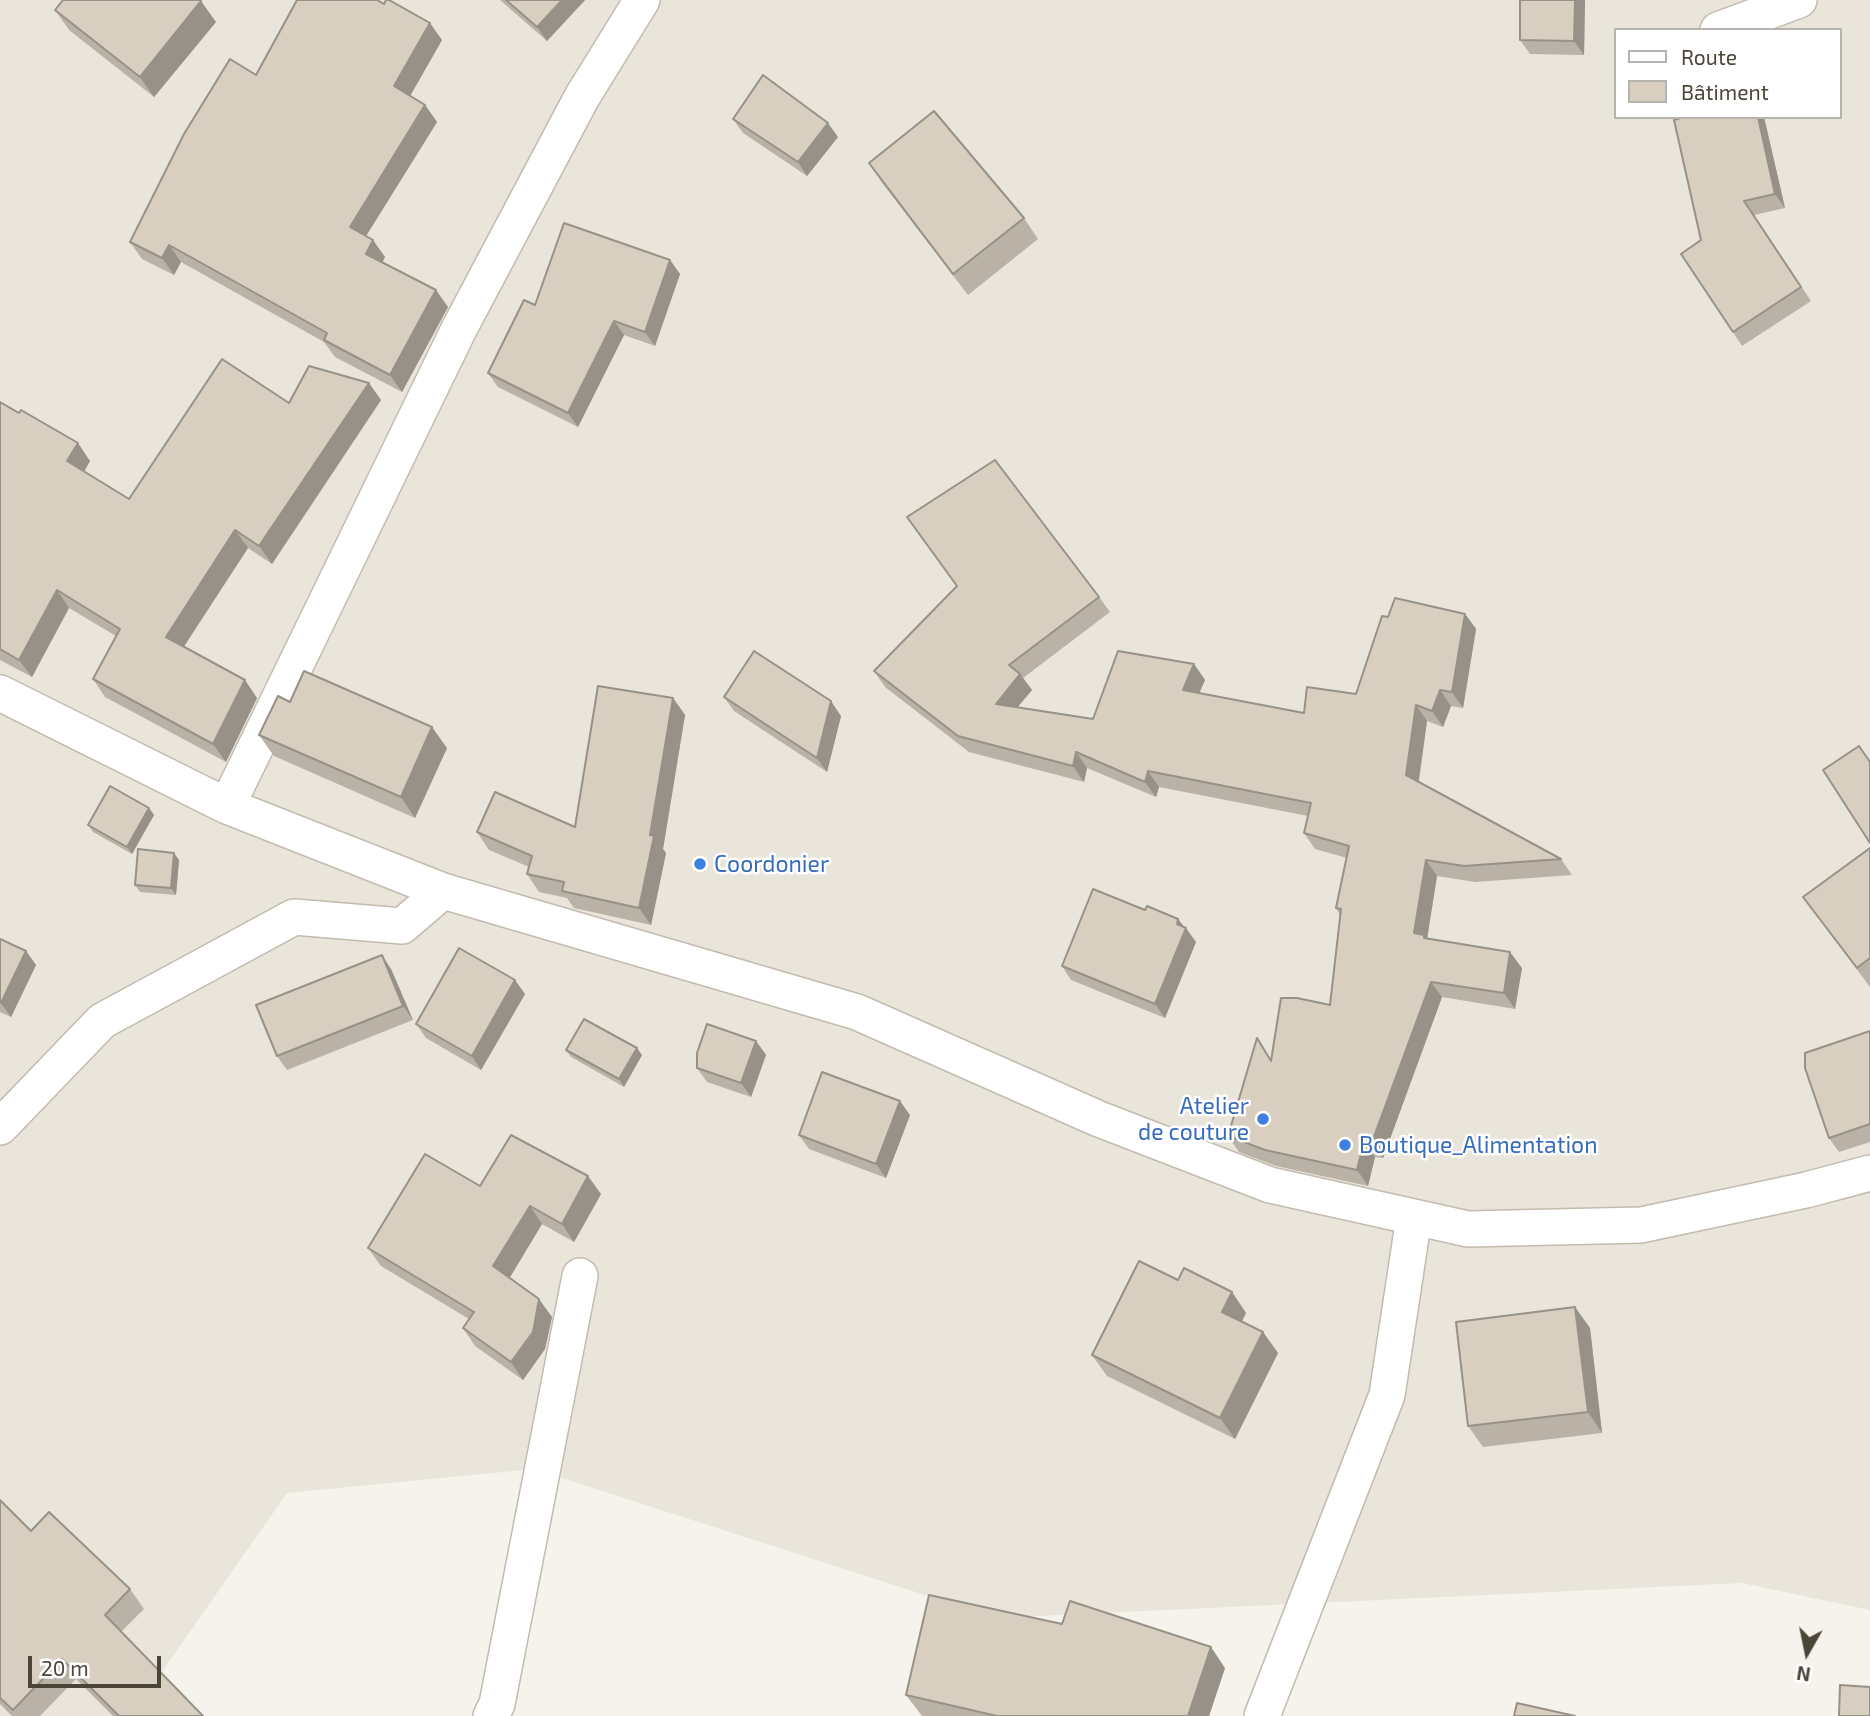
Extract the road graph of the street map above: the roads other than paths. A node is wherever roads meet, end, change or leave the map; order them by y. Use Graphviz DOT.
graph roads {
  1 [pos="642,0"];
  2 [pos="1799,0"];
  3 [pos="1723,28"];
  4 [pos="0,693"];
  5 [pos="228,806"];
  6 [pos="443,891"];
  7 [pos="0,1127"];
  8 [pos="1870,1173"];
  9 [pos="1414,1217"];
  10 [pos="580,1276"];
  11 [pos="491,1716"];
  12 [pos="1262,1716"];
  1 -- 5 [label="street"];
  2 -- 3 [label="street"];
  4 -- 5 [label="street"];
  5 -- 6 [label="street"];
  6 -- 7 [label="street"];
  6 -- 9 [label="street"];
  8 -- 9 [label="street"];
  9 -- 12 [label="street"];
  10 -- 11 [label="street"];
}
